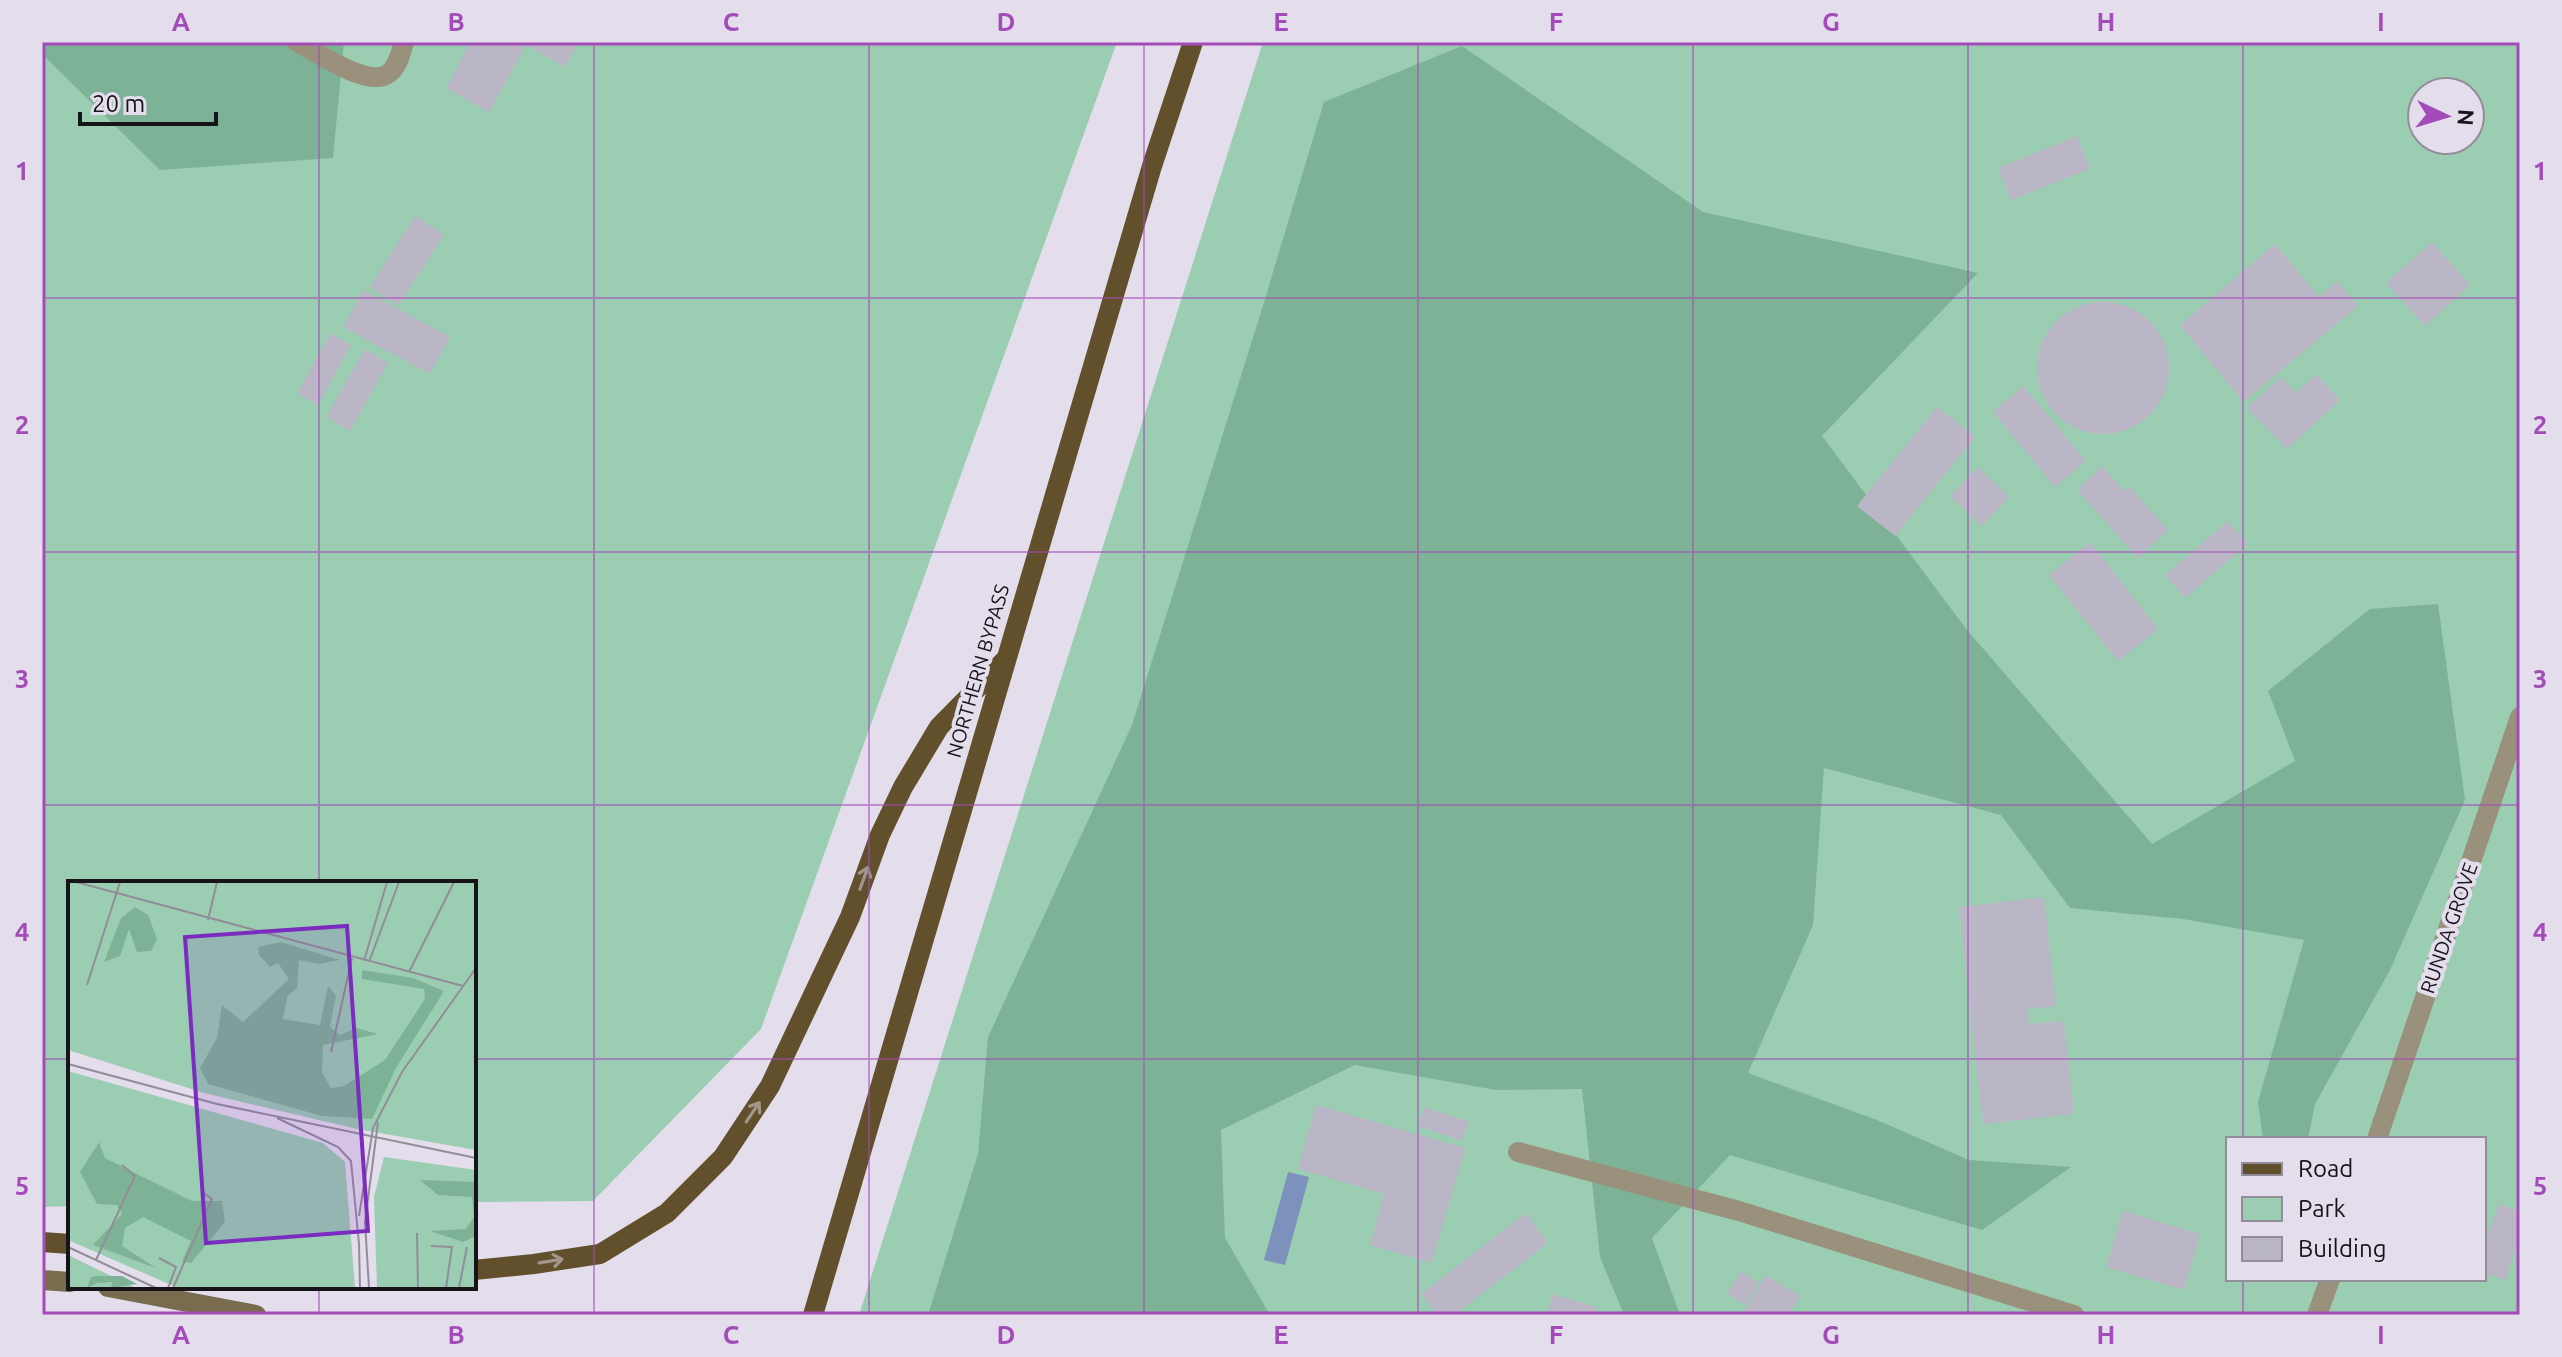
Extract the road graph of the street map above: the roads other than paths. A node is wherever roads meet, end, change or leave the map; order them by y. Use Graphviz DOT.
graph roads {
  1 [pos="297,42"];
  2 [pos="404,42"];
  3 [pos="1193,42"];
  4 [pos="1007,659"];
  5 [pos="2520,717"];
  6 [pos="2378,1137"];
  7 [pos="1518,1152"];
  8 [pos="42,1242"];
  9 [pos="68,1244"];
  10 [pos="476,1270"];
  11 [pos="42,1280"];
  12 [pos="2329,1281"];
  13 [pos="68,1282"];
  14 [pos="119,1289"];
  15 [pos="256,1315"];
  16 [pos="813,1315"];
  17 [pos="2074,1315"];
  18 [pos="2317,1315"];
  1 -- 2 [label="street"];
  3 -- 4 [label="main road, NORTHERN BYPASS"];
  10 -- 4 [label="main road, one-way"];
  4 -- 16 [label="main road, NORTHERN BYPASS"];
  5 -- 6 [label="street, RUNDA GROVE"];
  7 -- 17 [label="street"];
  8 -- 9 [label="main road"];
  11 -- 13 [label="street"];
  12 -- 18 [label="street"];
  14 -- 15 [label="street"];
}
